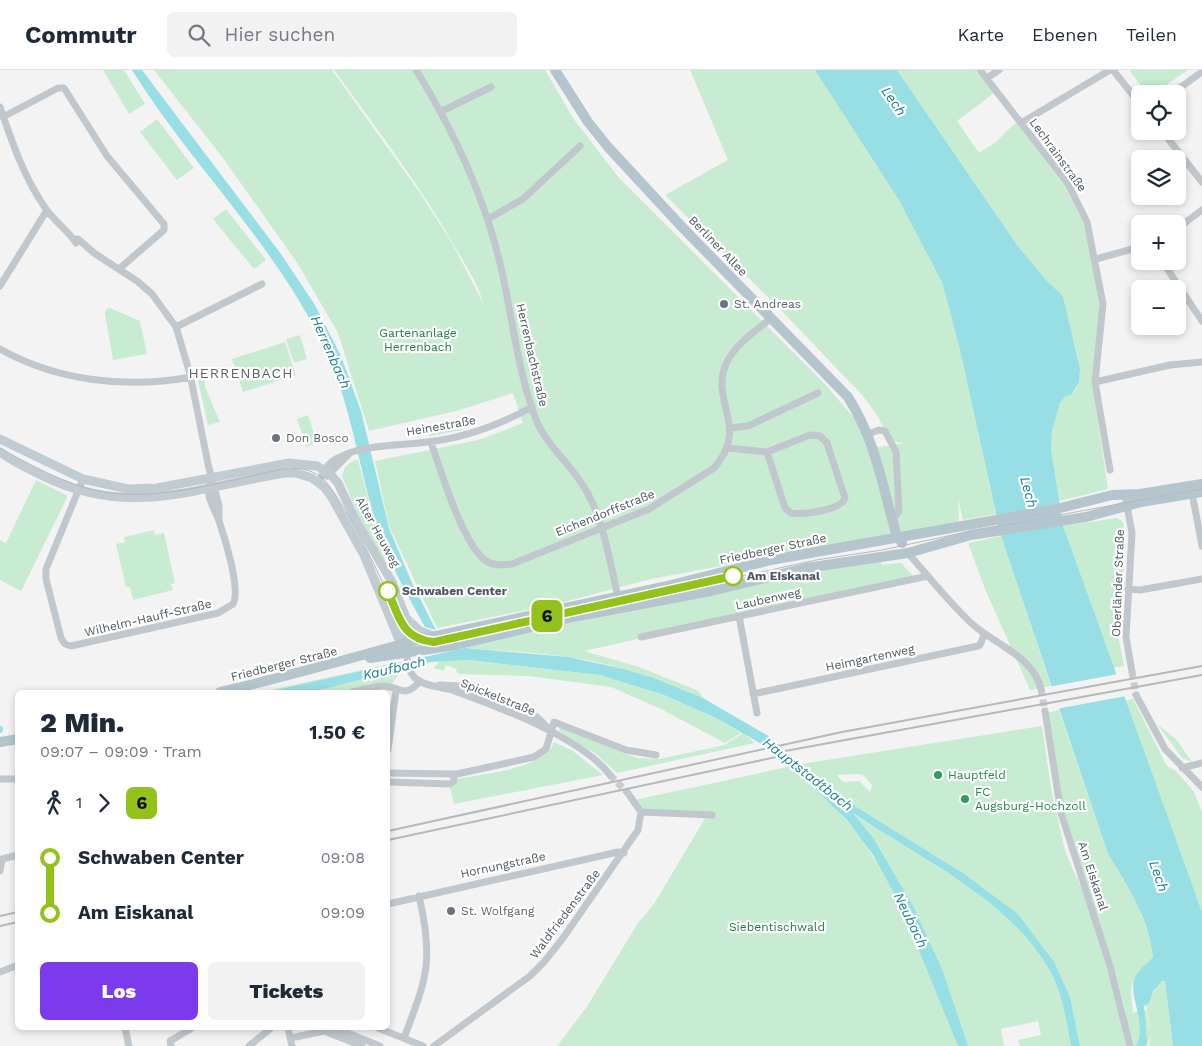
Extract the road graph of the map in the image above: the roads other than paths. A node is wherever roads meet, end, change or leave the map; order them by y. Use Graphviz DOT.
graph roads {
  1 [pos="416,70"];
  2 [pos="555,70"];
  3 [pos="980,70"];
  4 [pos="998,70"];
  5 [pos="1112,70"];
  6 [pos="1202,72"];
  7 [pos="987,78"];
  8 [pos="1184,85"];
  9 [pos="491,87"];
  10 [pos="1131,93"];
  11 [pos="0,107"];
  12 [pos="442,111"];
  13 [pos="3,117"];
  14 [pos="1021,123"];
  15 [pos="1169,140"];
  16 [pos="580,146"];
  17 [pos="1202,182"];
  18 [pos="46,210"];
  19 [pos="1202,210"];
  20 [pos="488,219"];
  21 [pos="1186,222"];
  22 [pos="1131,249"];
  23 [pos="1096,259"];
  24 [pos="119,269"];
  25 [pos="1168,270"];
  26 [pos="262,284"];
  27 [pos="0,286"];
  28 [pos="771,318"];
  29 [pos="1202,321"];
  30 [pos="176,326"];
  31 [pos="0,349"];
  32 [pos="1202,362"];
  33 [pos="191,377"];
  34 [pos="1094,382"];
  35 [pos="818,393"];
  36 [pos="532,407"];
  37 [pos="730,428"];
  38 [pos="868,434"];
  39 [pos="0,439"];
  40 [pos="431,442"];
  41 [pos="728,448"];
  42 [pos="0,452"];
  43 [pos="767,452"];
  44 [pos="1110,470"];
  45 [pos="329,474"];
  46 [pos="211,477"];
  47 [pos="83,479"];
  48 [pos="1202,484"];
  49 [pos="323,486"];
  50 [pos="211,487"];
  51 [pos="79,491"];
  52 [pos="1197,492"];
  53 [pos="1124,496"];
  54 [pos="1128,507"];
  55 [pos="895,517"];
  56 [pos="600,529"];
  57 [pos="899,538"];
  58 [pos="1202,546"];
  59 [pos="908,553"];
  60 [pos="928,576"];
  61 [pos="1202,579"];
  62 [pos="1128,589"];
  63 [pos="618,597"];
  64 [pos="739,616"];
  65 [pos="406,618"];
  66 [pos="984,635"];
  67 [pos="429,637"];
  68 [pos="641,637"];
  69 [pos="405,650"];
  70 [pos="1132,672"];
  71 [pos="420,681"];
  72 [pos="436,686"];
  73 [pos="1041,689"];
  74 [pos="228,690"];
  75 [pos="362,690"];
  76 [pos="396,690"];
  77 [pos="753,694"];
  78 [pos="1136,695"];
  79 [pos="1045,711"];
  80 [pos="757,713"];
  81 [pos="543,720"];
  82 [pos="554,722"];
  83 [pos="551,731"];
  84 [pos="390,735"];
  85 [pos="15,740"];
  86 [pos="0,742"];
  87 [pos="656,755"];
  88 [pos="1202,763"];
  89 [pos="1182,768"];
  90 [pos="390,773"];
  91 [pos="454,774"];
  92 [pos="610,774"];
  93 [pos="0,779"];
  94 [pos="15,779"];
  95 [pos="390,782"];
  96 [pos="1202,787"];
  97 [pos="627,792"];
  98 [pos="641,812"];
  99 [pos="712,815"];
  100 [pos="624,853"];
  101 [pos="15,856"];
  102 [pos="1,858"];
  103 [pos="0,871"];
  104 [pos="419,896"];
  105 [pos="390,903"];
  106 [pos="15,966"];
  107 [pos="0,972"];
  108 [pos="125,1030"];
  109 [pos="189,1030"];
  110 [pos="268,1030"];
  111 [pos="321,1030"];
  112 [pos="340,1030"];
  113 [pos="383,1030"];
  114 [pos="324,1031"];
  115 [pos="404,1038"];
  116 [pos="292,1042"];
  117 [pos="129,1046"];
  118 [pos="171,1046"];
  119 [pos="249,1046"];
  120 [pos="362,1046"];
  121 [pos="380,1046"];
  122 [pos="423,1046"];
  123 [pos="434,1046"];
  124 [pos="1130,1046"];
  1 -- 12 [label="street, Herrenbachstraße"];
  2 -- 28 [label="main road, Berliner Allee"];
  3 -- 7 [label="street, Lechrainstraße"];
  4 -- 7 [label="street"];
  5 -- 10 [label="street"];
  5 -- 14 [label="street"];
  6 -- 8 [label="street"];
  7 -- 14 [label="street, Lechrainstraße"];
  9 -- 12 [label="street"];
  11 -- 13 [label="street"];
  12 -- 20 [label="street, Herrenbachstraße"];
  13 -- 18 [label="street"];
  13 -- 24 [label="street"];
  14 -- 23 [label="street, Lechrainstraße"];
  15 -- 17 [label="street"];
  16 -- 20 [label="street"];
  18 -- 24 [label="street"];
  18 -- 27 [label="street"];
  19 -- 21 [label="street"];
  20 -- 36 [label="street, Herrenbachstraße"];
  22 -- 23 [label="street"];
  23 -- 34 [label="street, Lechrainstraße"];
  24 -- 30 [label="street"];
  25 -- 29 [label="street"];
  26 -- 30 [label="street"];
  28 -- 37 [label="street, Eichendorffstraße"];
  28 -- 38 [label="main road, Berliner Allee"];
  30 -- 33 [label="street"];
  31 -- 33 [label="street"];
  32 -- 34 [label="street"];
  33 -- 46 [label="street"];
  34 -- 44 [label="street, Lechrainstraße"];
  35 -- 37 [label="street"];
  36 -- 40 [label="street, Heinestraße"];
  36 -- 56 [label="street, Herrenbachstraße"];
  37 -- 41 [label="street, Eichendorffstraße"];
  38 -- 55 [label="main road, Berliner Allee"];
  38 -- 55 [label="street, Berliner Allee"];
  39 -- 47 [label="street"];
  40 -- 45 [label="street, Heinestraße"];
  40 -- 56 [label="street, Eichendorffstraße"];
  41 -- 43 [label="street"];
  41 -- 56 [label="street, Eichendorffstraße"];
  42 -- 51 [label="street"];
  43 -- 43 [label="street"];
  45 -- 46 [label="street"];
  45 -- 49 [label="street"];
  45 -- 65 [label="street, Alter Heuweg"];
  46 -- 47 [label="street"];
  46 -- 50 [label="street, Wilhelm-Hauff-Straße"];
  47 -- 51 [label="street, Wilhelm-Hauff-Straße"];
  48 -- 53 [label="main road, Friedberger Straße"];
  49 -- 50 [label="street"];
  49 -- 69 [label="street, Alter Heuweg"];
  50 -- 51 [label="street"];
  50 -- 51 [label="street, Wilhelm-Hauff-Straße"];
  52 -- 54 [label="main road, Friedberger Straße"];
  52 -- 58 [label="street"];
  53 -- 54 [label="street, Oberländer Straße"];
  53 -- 57 [label="main road, Friedberger Straße"];
  54 -- 59 [label="main road, Friedberger Straße"];
  54 -- 62 [label="street, Oberländer Straße"];
  55 -- 57 [label="main road, Berliner Allee"];
  56 -- 63 [label="street, Herrenbachstraße"];
  57 -- 59 [label="main road, Berliner Allee"];
  57 -- 63 [label="main road, Friedberger Straße"];
  59 -- 60 [label="street"];
  59 -- 69 [label="main road, Friedberger Straße"];
  60 -- 64 [label="street, Laubenweg"];
  60 -- 66 [label="street"];
  61 -- 62 [label="street"];
  62 -- 70 [label="street, Oberländer Straße"];
  63 -- 67 [label="main road, Friedberger Straße"];
  64 -- 68 [label="street, Laubenweg"];
  64 -- 77 [label="street"];
  65 -- 67 [label="street"];
  65 -- 69 [label="street, Alter Heuweg"];
  66 -- 73 [label="street"];
  66 -- 77 [label="street, Heimgartenweg"];
  67 -- 69 [label="main road, Friedberger Straße"];
  69 -- 71 [label="street"];
  69 -- 74 [label="main road, Friedberger Straße"];
  71 -- 72 [label="street, Spickelstraße"];
  71 -- 76 [label="street"];
  72 -- 81 [label="street, Spickelstraße"];
  72 -- 83 [label="street, Spickelstraße"];
  75 -- 76 [label="street"];
  76 -- 84 [label="street"];
  77 -- 80 [label="street"];
  78 -- 89 [label="street"];
  79 -- 124 [label="street, Am Eiskanal"];
  81 -- 82 [label="street, Spickelstraße"];
  81 -- 83 [label="street, Spickelstraße"];
  82 -- 83 [label="street"];
  82 -- 87 [label="street, Spickelstraße"];
  83 -- 91 [label="street"];
  83 -- 92 [label="street, Spickelstraße"];
  85 -- 86 [label="main road"];
  88 -- 89 [label="street"];
  89 -- 96 [label="street"];
  90 -- 91 [label="street"];
  91 -- 95 [label="street"];
  93 -- 94 [label="street"];
  97 -- 98 [label="street"];
  98 -- 99 [label="street"];
  98 -- 100 [label="street, Waldfriedenstraße"];
  100 -- 104 [label="street, Hornungstraße"];
  100 -- 123 [label="street, Waldfriedenstraße"];
  101 -- 102 [label="street"];
  102 -- 103 [label="street"];
  104 -- 105 [label="street, Hornungstraße"];
  104 -- 115 [label="street"];
  106 -- 107 [label="street"];
  108 -- 117 [label="street"];
  109 -- 118 [label="street"];
  110 -- 119 [label="street"];
  111 -- 114 [label="street"];
  112 -- 121 [label="street"];
  113 -- 115 [label="street"];
  114 -- 116 [label="street"];
  114 -- 120 [label="street"];
  115 -- 122 [label="street"];
}
